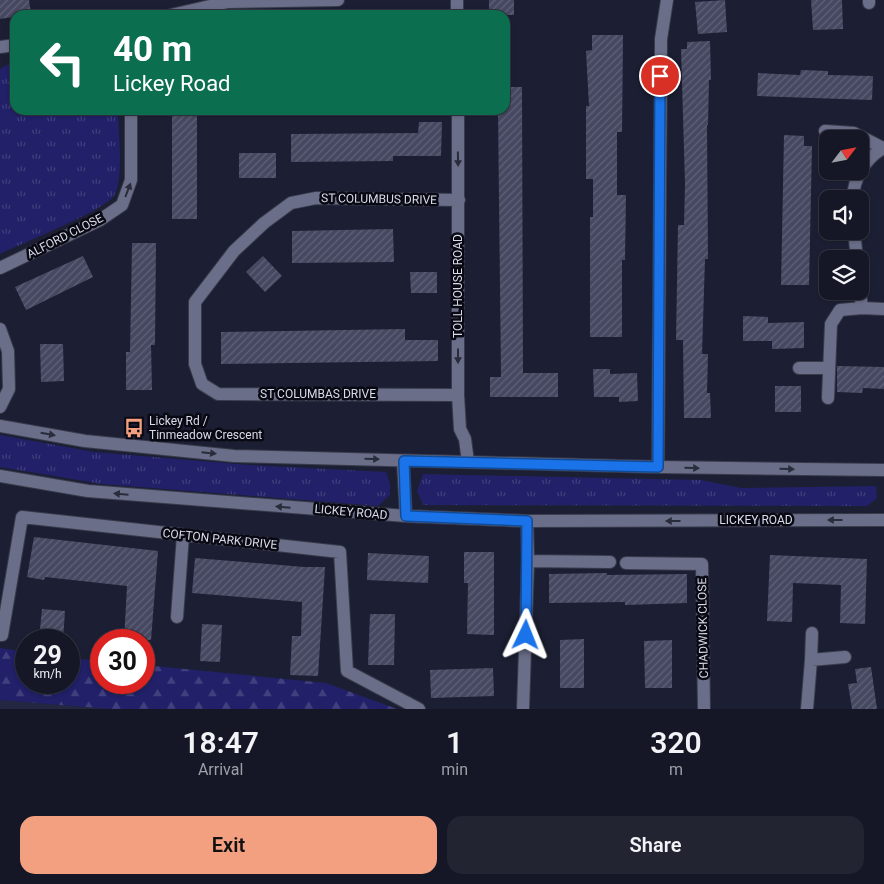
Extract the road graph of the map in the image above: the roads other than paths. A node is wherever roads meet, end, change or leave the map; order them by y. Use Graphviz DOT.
graph roads {
  1 [pos="338,0"];
  2 [pos="667,0"];
  3 [pos="228,1"];
  4 [pos="191,10"];
  5 [pos="131,115"];
  6 [pos="458,115"];
  7 [pos="869,141"];
  8 [pos="883,148"];
  9 [pos="853,190"];
  10 [pos="459,200"];
  11 [pos="0,268"];
  12 [pos="861,300"];
  13 [pos="862,308"];
  14 [pos="884,309"];
  15 [pos="0,329"];
  16 [pos="195,364"];
  17 [pos="799,368"];
  18 [pos="828,368"];
  19 [pos="458,395"];
  20 [pos="828,398"];
  21 [pos="0,407"];
  22 [pos="0,426"];
  23 [pos="404,461"];
  24 [pos="468,462"];
  25 [pos="658,467"];
  26 [pos="884,470"];
  27 [pos="0,476"];
  28 [pos="406,516"];
  29 [pos="884,520"];
  30 [pos="527,521"];
  31 [pos="183,535"];
  32 [pos="528,561"];
  33 [pos="610,562"];
  34 [pos="626,564"];
  35 [pos="177,616"];
  36 [pos="812,633"];
  37 [pos="0,634"];
  38 [pos="845,658"];
  39 [pos="811,660"];
  40 [pos="419,709"];
  41 [pos="523,709"];
  42 [pos="704,709"];
  43 [pos="807,709"];
  1 -- 3 [label="street"];
  2 -- 25 [label="street"];
  3 -- 4 [label="street"];
  11 -- 5 [label="street, ALFORD CLOSE, one-way"];
  6 -- 10 [label="street, TOLL HOUSE ROAD, one-way"];
  7 -- 8 [label="street"];
  8 -- 9 [label="street"];
  10 -- 16 [label="street, ST COLUMBUS DRIVE"];
  10 -- 19 [label="street, TOLL HOUSE ROAD, one-way"];
  12 -- 13 [label="street"];
  13 -- 14 [label="street"];
  13 -- 18 [label="street"];
  15 -- 21 [label="street"];
  16 -- 19 [label="street, ST COLUMBAS DRIVE"];
  17 -- 18 [label="street"];
  18 -- 20 [label="street"];
  19 -- 24 [label="street, TOLL HOUSE ROAD"];
  22 -- 23 [label="street, one-way"];
  23 -- 24 [label="street"];
  23 -- 28 [label="street"];
  24 -- 25 [label="street"];
  25 -- 26 [label="street, one-way"];
  28 -- 27 [label="street, LICKEY ROAD, one-way"];
  28 -- 30 [label="street, LICKEY ROAD"];
  29 -- 30 [label="street, LICKEY ROAD, one-way"];
  30 -- 32 [label="street"];
  31 -- 35 [label="street"];
  31 -- 37 [label="street, COFTON PARK DRIVE"];
  31 -- 40 [label="street, COFTON PARK DRIVE"];
  32 -- 33 [label="street"];
  32 -- 41 [label="street"];
  34 -- 42 [label="street, CHADWICK CLOSE"];
  36 -- 39 [label="street"];
  38 -- 39 [label="street"];
  39 -- 43 [label="street"];
}
